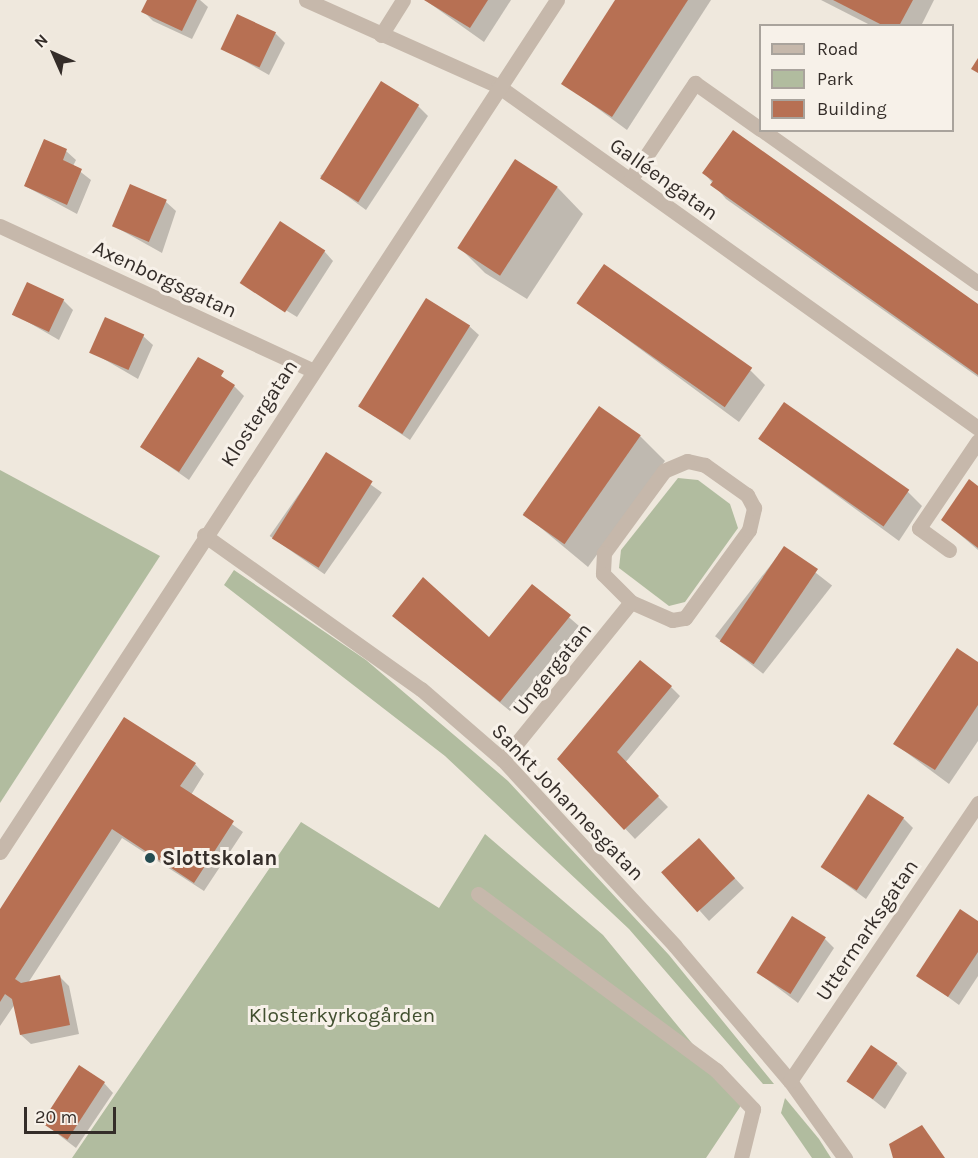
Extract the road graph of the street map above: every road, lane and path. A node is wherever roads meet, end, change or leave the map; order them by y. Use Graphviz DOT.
graph roads {
  1 [pos="306,0"];
  2 [pos="403,0"];
  3 [pos="557,0"];
  4 [pos="381,35"];
  5 [pos="498,86"];
  6 [pos="759,129"];
  7 [pos="764,132"];
  8 [pos="630,180"];
  9 [pos="0,226"];
  10 [pos="978,282"];
  11 [pos="312,370"];
  12 [pos="978,428"];
  13 [pos="978,441"];
  14 [pos="204,535"];
  15 [pos="950,550"];
  16 [pos="631,602"];
  17 [pos="503,760"];
  18 [pos="978,805"];
  19 [pos="0,852"];
  20 [pos="478,894"];
  21 [pos="790,1081"];
  22 [pos="741,1158"];
  23 [pos="846,1158"];
  1 -- 4 [label="street, Galléengatan"];
  2 -- 4 [label="street"];
  3 -- 5 [label="street, Klostergatan"];
  4 -- 5 [label="street, Galléengatan"];
  5 -- 8 [label="street, Galléengatan"];
  5 -- 11 [label="street, Klostergatan"];
  6 -- 8 [label="street"];
  7 -- 10 [label="street"];
  8 -- 12 [label="street, Galléengatan"];
  9 -- 11 [label="street, Axenborgsgatan"];
  11 -- 14 [label="street, Klostergatan"];
  13 -- 15 [label="street"];
  14 -- 17 [label="street, Sankt Johannesgatan"];
  14 -- 19 [label="street, Klostergatan"];
  16 -- 16 [label="street"];
  16 -- 17 [label="street, Ungergatan"];
  17 -- 21 [label="street, Sankt Johannesgatan"];
  18 -- 21 [label="street, Uttermarksgatan"];
  20 -- 22 [label="street"];
  21 -- 23 [label="street, Sankt Johannesgatan"];
}
